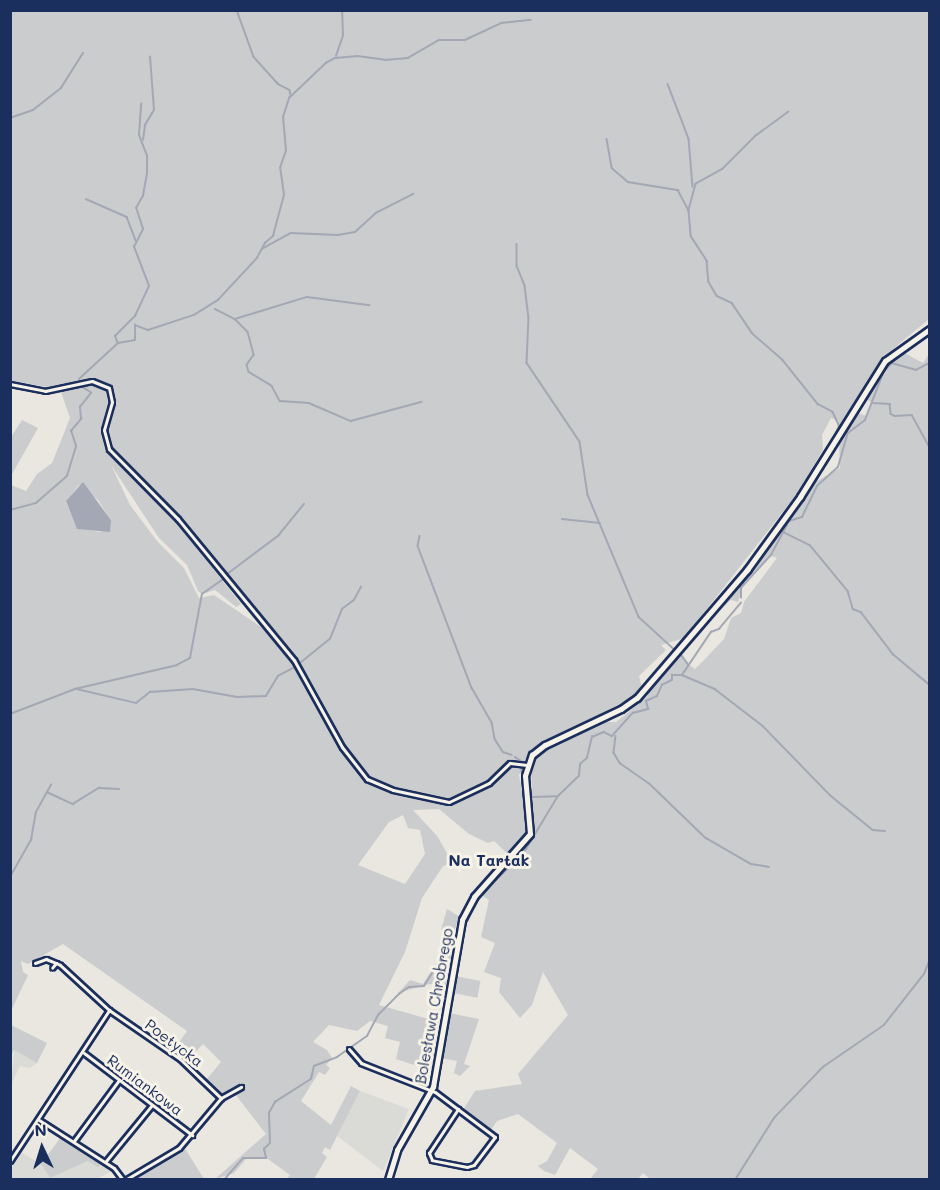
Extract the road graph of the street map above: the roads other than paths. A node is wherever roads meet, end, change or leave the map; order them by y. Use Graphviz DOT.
graph roads {
  1 [pos="930,329"];
  2 [pos="10,384"];
  3 [pos="527,765"];
  4 [pos="35,963"];
  5 [pos="56,963"];
  6 [pos="52,968"];
  7 [pos="109,1010"];
  8 [pos="349,1049"];
  9 [pos="84,1053"];
  10 [pos="119,1080"];
  11 [pos="241,1087"];
  12 [pos="431,1090"];
  13 [pos="221,1098"];
  14 [pos="152,1105"];
  15 [pos="458,1109"];
  16 [pos="39,1120"];
  17 [pos="192,1135"];
  18 [pos="74,1142"];
  19 [pos="10,1161"];
  20 [pos="106,1162"];
  21 [pos="124,1179"];
  22 [pos="388,1179"];
  1 -- 3 [label="street"];
  2 -- 3 [label="street"];
  3 -- 12 [label="street, Bolesława Chrobrego"];
  4 -- 5 [label="street"];
  5 -- 6 [label="street"];
  5 -- 7 [label="street, Poetycka"];
  7 -- 9 [label="street"];
  7 -- 13 [label="street, Poetycka"];
  8 -- 12 [label="street"];
  9 -- 10 [label="street, Rumiankowa"];
  9 -- 16 [label="street"];
  10 -- 14 [label="street, Rumiankowa"];
  10 -- 18 [label="street"];
  11 -- 13 [label="street"];
  12 -- 15 [label="street"];
  12 -- 22 [label="street, Bolesława Chrobrego"];
  13 -- 17 [label="street"];
  14 -- 17 [label="street, Rumiankowa"];
  14 -- 20 [label="street"];
  15 -- 15 [label="street"];
  16 -- 18 [label="street"];
  16 -- 19 [label="street"];
  17 -- 21 [label="street"];
  18 -- 20 [label="street"];
  20 -- 21 [label="street"];
}
